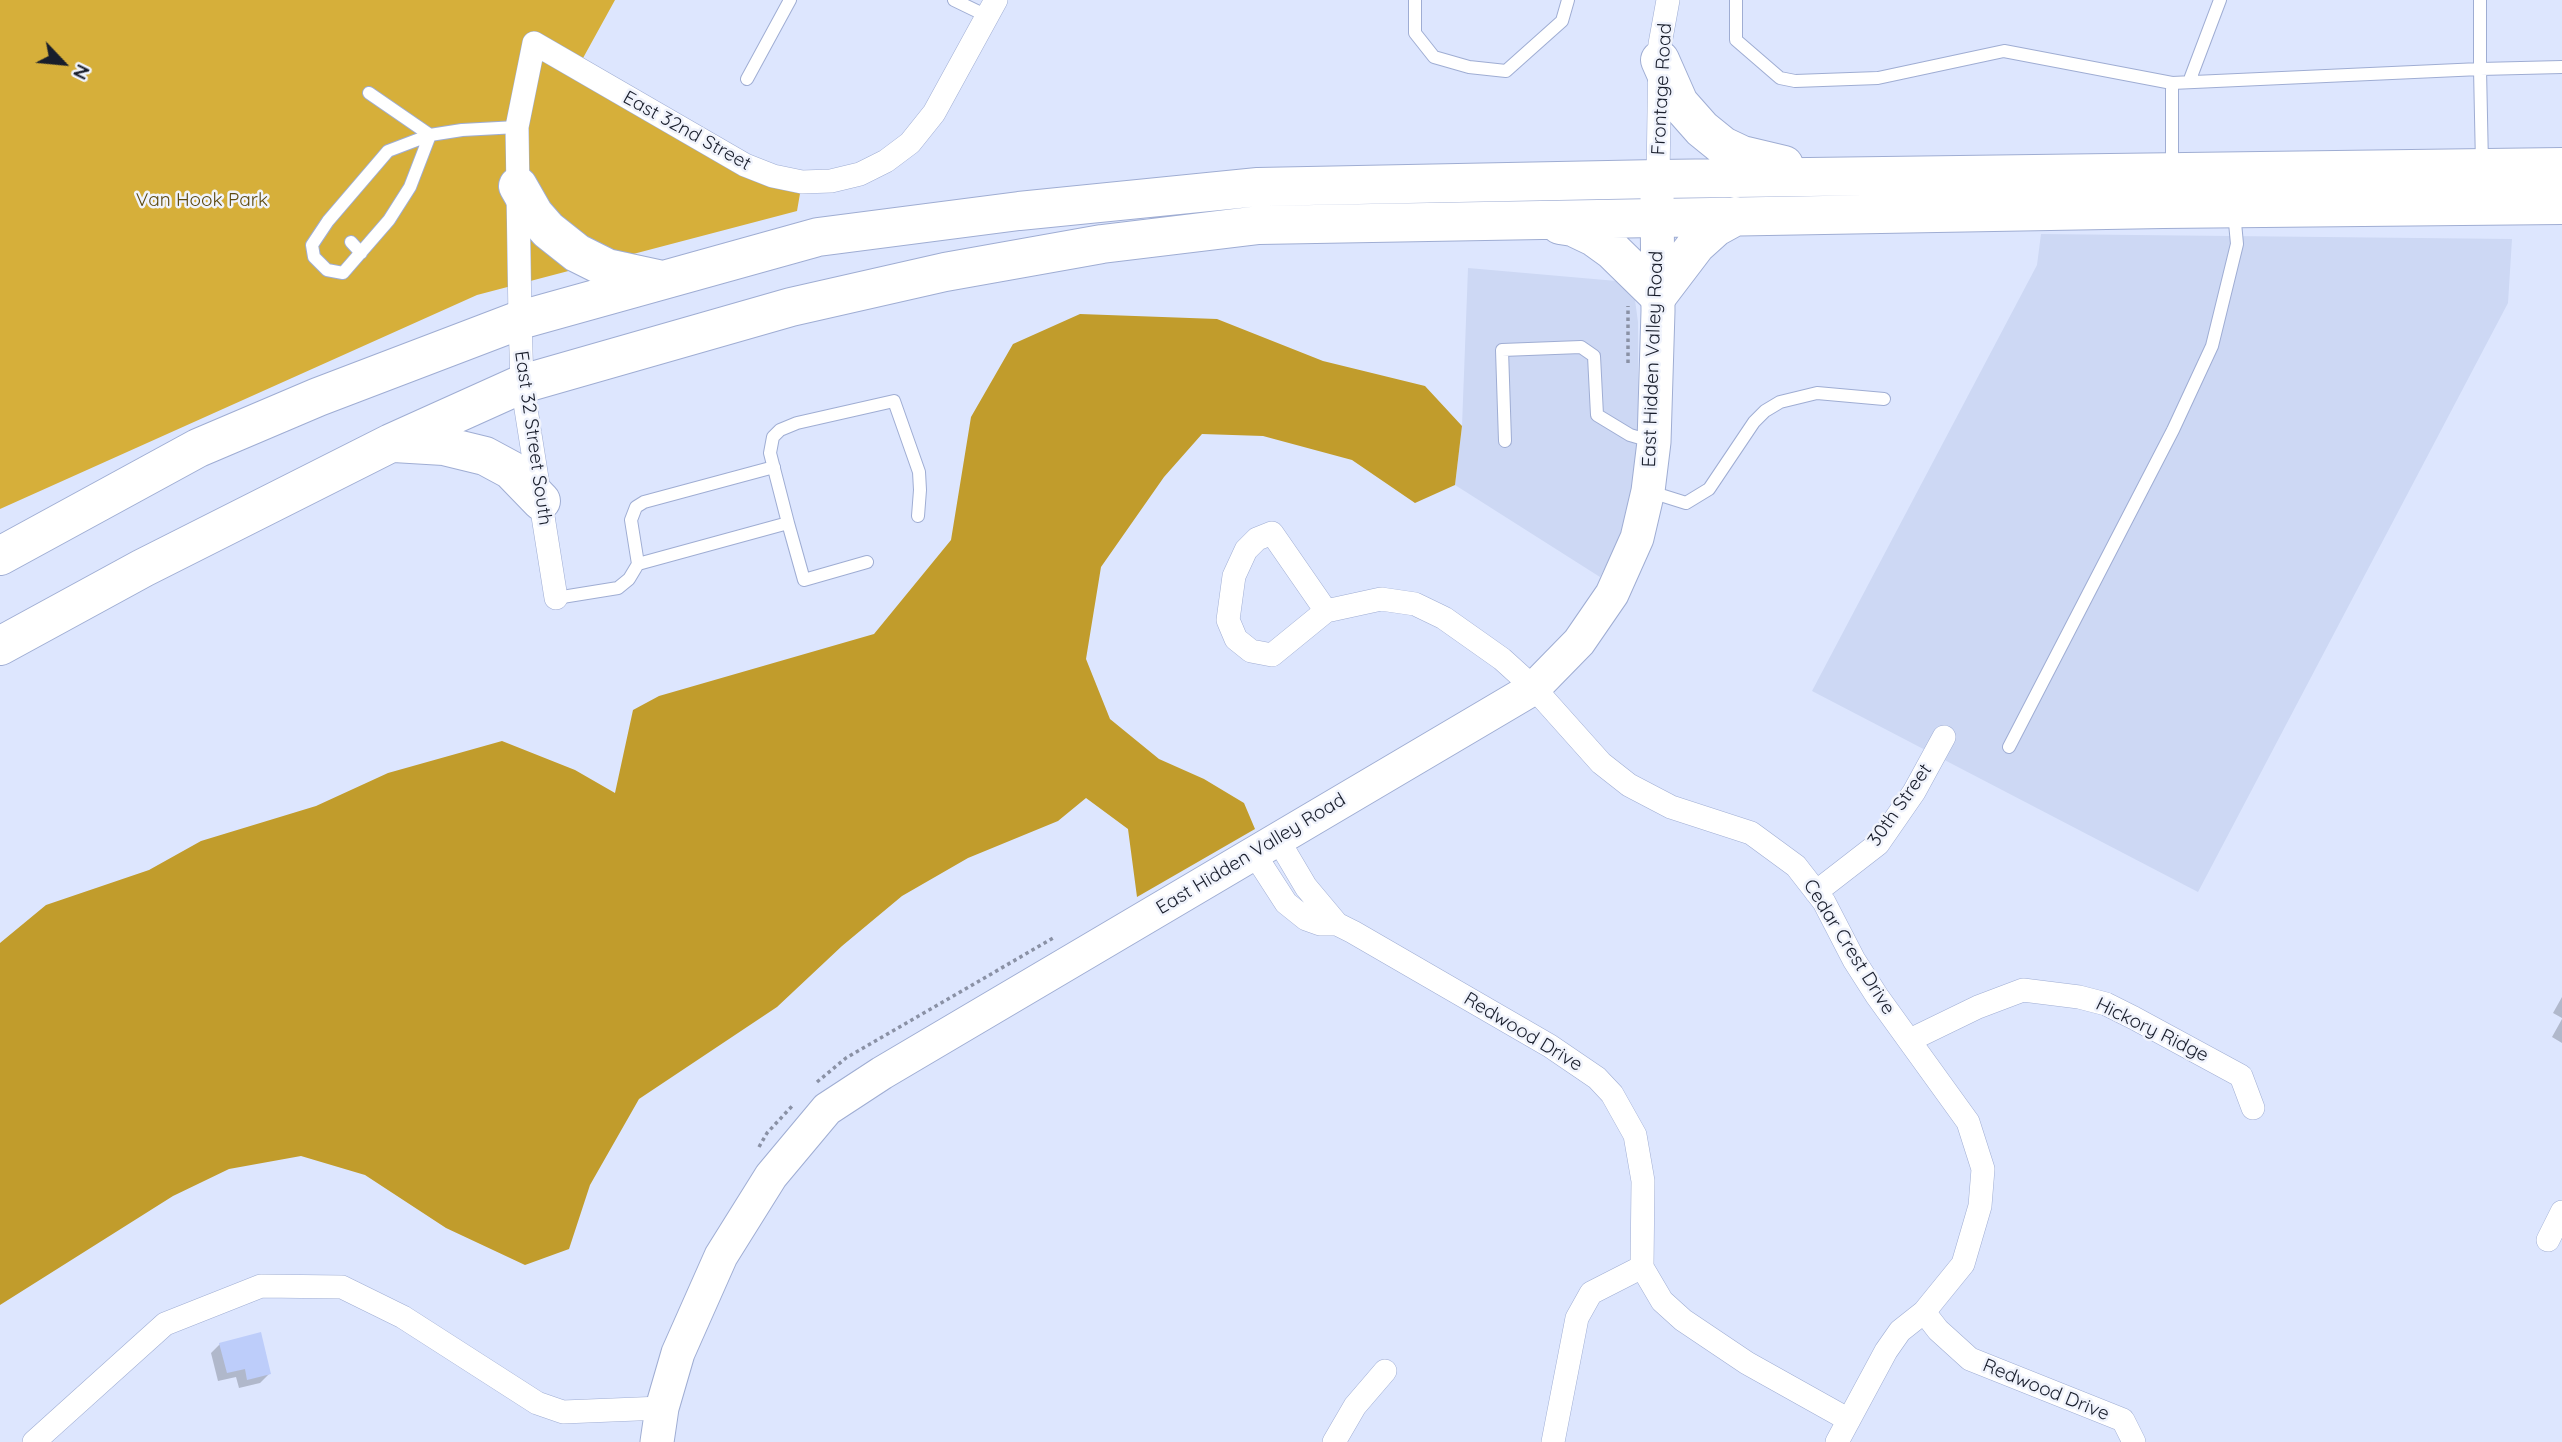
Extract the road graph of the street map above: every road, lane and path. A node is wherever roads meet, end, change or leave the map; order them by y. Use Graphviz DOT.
graph roads {
  1 [pos="790,0"];
  2 [pos="954,0"];
  3 [pos="1415,0"];
  4 [pos="1568,0"];
  5 [pos="1668,0"];
  6 [pos="1736,0"];
  7 [pos="2220,0"];
  8 [pos="2480,0"];
  9 [pos="991,8"];
  10 [pos="1660,60"];
  11 [pos="2562,67"];
  12 [pos="2480,69"];
  13 [pos="747,79"];
  14 [pos="2189,82"];
  15 [pos="2172,83"];
  16 [pos="369,93"];
  17 [pos="517,127"];
  18 [pos="430,135"];
  19 [pos="2562,167"];
  20 [pos="2482,168"];
  21 [pos="2172,172"];
  22 [pos="1852,176"];
  23 [pos="1658,179"];
  24 [pos="518,186"];
  25 [pos="2562,205"];
  26 [pos="2234,208"];
  27 [pos="378,211"];
  28 [pos="1736,216"];
  29 [pos="1656,218"];
  30 [pos="388,220"];
  31 [pos="1526,220"];
  32 [pos="519,236"];
  33 [pos="351,242"];
  34 [pos="361,253"];
  35 [pos="660,280"];
  36 [pos="1658,303"];
  37 [pos="520,320"];
  38 [pos="1628,370"];
  39 [pos="523,384"];
  40 [pos="1884,399"];
  41 [pos="1505,441"];
  42 [pos="1654,442"];
  43 [pos="391,443"];
  44 [pos="774,467"];
  45 [pos="1648,491"];
  46 [pos="541,501"];
  47 [pos="918,516"];
  48 [pos="788,523"];
  49 [pos="0,556"];
  50 [pos="867,562"];
  51 [pos="638,564"];
  52 [pos="556,598"];
  53 [pos="1326,611"];
  54 [pos="0,646"];
  55 [pos="1534,688"];
  56 [pos="1944,737"];
  57 [pos="2009,747"];
  58 [pos="1265,845"];
  59 [pos="1816,892"];
  60 [pos="1056,937"];
  61 [pos="1910,1040"];
  62 [pos="807,1089"];
  63 [pos="799,1098"];
  64 [pos="2253,1108"];
  65 [pos="752,1156"];
  66 [pos="2562,1212"];
  67 [pos="2547,1240"];
  68 [pos="1642,1266"];
  69 [pos="1924,1312"];
  70 [pos="1385,1371"];
  71 [pos="662,1408"];
  72 [pos="1849,1420"];
  73 [pos="34,1442"];
  74 [pos="657,1442"];
  75 [pos="1334,1442"];
  76 [pos="1553,1442"];
  77 [pos="1837,1442"];
  78 [pos="2134,1442"];
  1 -- 13 [label="lane"];
  2 -- 9 [label="lane"];
  3 -- 4 [label="lane"];
  5 -- 10 [label="street, Frontage Road"];
  6 -- 15 [label="lane"];
  7 -- 14 [label="lane"];
  8 -- 12 [label="lane"];
  9 -- 17 [label="street, East 32nd Street"];
  10 -- 22 [label="highway"];
  10 -- 23 [label="street, Frontage Road"];
  11 -- 12 [label="lane"];
  12 -- 14 [label="lane"];
  12 -- 20 [label="lane"];
  14 -- 15 [label="lane"];
  15 -- 21 [label="lane"];
  16 -- 18 [label="lane"];
  17 -- 18 [label="lane"];
  17 -- 24 [label="street, East 32nd Street"];
  18 -- 30 [label="lane"];
  18 -- 34 [label="lane"];
  19 -- 20 [label="highway"];
  20 -- 21 [label="highway"];
  21 -- 22 [label="highway"];
  22 -- 23 [label="highway"];
  23 -- 29 [label="main road, East Hidden Valley Road"];
  23 -- 35 [label="highway"];
  24 -- 32 [label="street, East 32nd Street"];
  24 -- 35 [label="highway"];
  25 -- 26 [label="highway"];
  26 -- 28 [label="highway"];
  26 -- 57 [label="lane"];
  27 -- 30 [label="lane"];
  28 -- 29 [label="highway"];
  28 -- 36 [label="highway"];
  29 -- 31 [label="highway"];
  29 -- 36 [label="main road, East Hidden Valley Road"];
  30 -- 34 [label="lane"];
  31 -- 36 [label="highway"];
  31 -- 39 [label="highway"];
  32 -- 37 [label="street, East 32 Street South"];
  33 -- 34 [label="lane"];
  35 -- 37 [label="highway"];
  36 -- 38 [label="path"];
  36 -- 42 [label="main road, East Hidden Valley Road"];
  37 -- 39 [label="street, East 32 Street South"];
  37 -- 49 [label="highway"];
  39 -- 43 [label="highway"];
  39 -- 46 [label="street, East 32 Street South"];
  40 -- 45 [label="lane"];
  41 -- 42 [label="lane"];
  42 -- 45 [label="main road, East Hidden Valley Road"];
  43 -- 46 [label="highway"];
  43 -- 54 [label="highway"];
  44 -- 47 [label="lane"];
  44 -- 48 [label="lane"];
  44 -- 51 [label="lane"];
  45 -- 55 [label="main road, East Hidden Valley Road"];
  46 -- 52 [label="street, East 32 Street South"];
  48 -- 50 [label="lane"];
  48 -- 51 [label="lane"];
  51 -- 52 [label="lane"];
  53 -- 53 [label="street"];
  53 -- 55 [label="street, Cedar Crest Drive"];
  55 -- 58 [label="main road, East Hidden Valley Road"];
  55 -- 59 [label="street, Cedar Crest Drive"];
  56 -- 59 [label="street, 30th Street"];
  58 -- 68 [label="street, Redwood Drive"];
  58 -- 71 [label="main road, East Hidden Valley Road"];
  59 -- 61 [label="street, Cedar Crest Drive"];
  60 -- 62 [label="path"];
  61 -- 64 [label="street, Hickory Ridge"];
  61 -- 69 [label="street, Cedar Crest Drive"];
  63 -- 65 [label="path"];
  66 -- 67 [label="street"];
  68 -- 72 [label="street"];
  68 -- 76 [label="street"];
  69 -- 72 [label="street, Cedar Crest Drive"];
  69 -- 78 [label="street, Redwood Drive"];
  70 -- 75 [label="street"];
  71 -- 73 [label="street"];
  71 -- 74 [label="main road, East Hidden Valley Road"];
  72 -- 77 [label="street, Cedar Crest Drive"];
}
